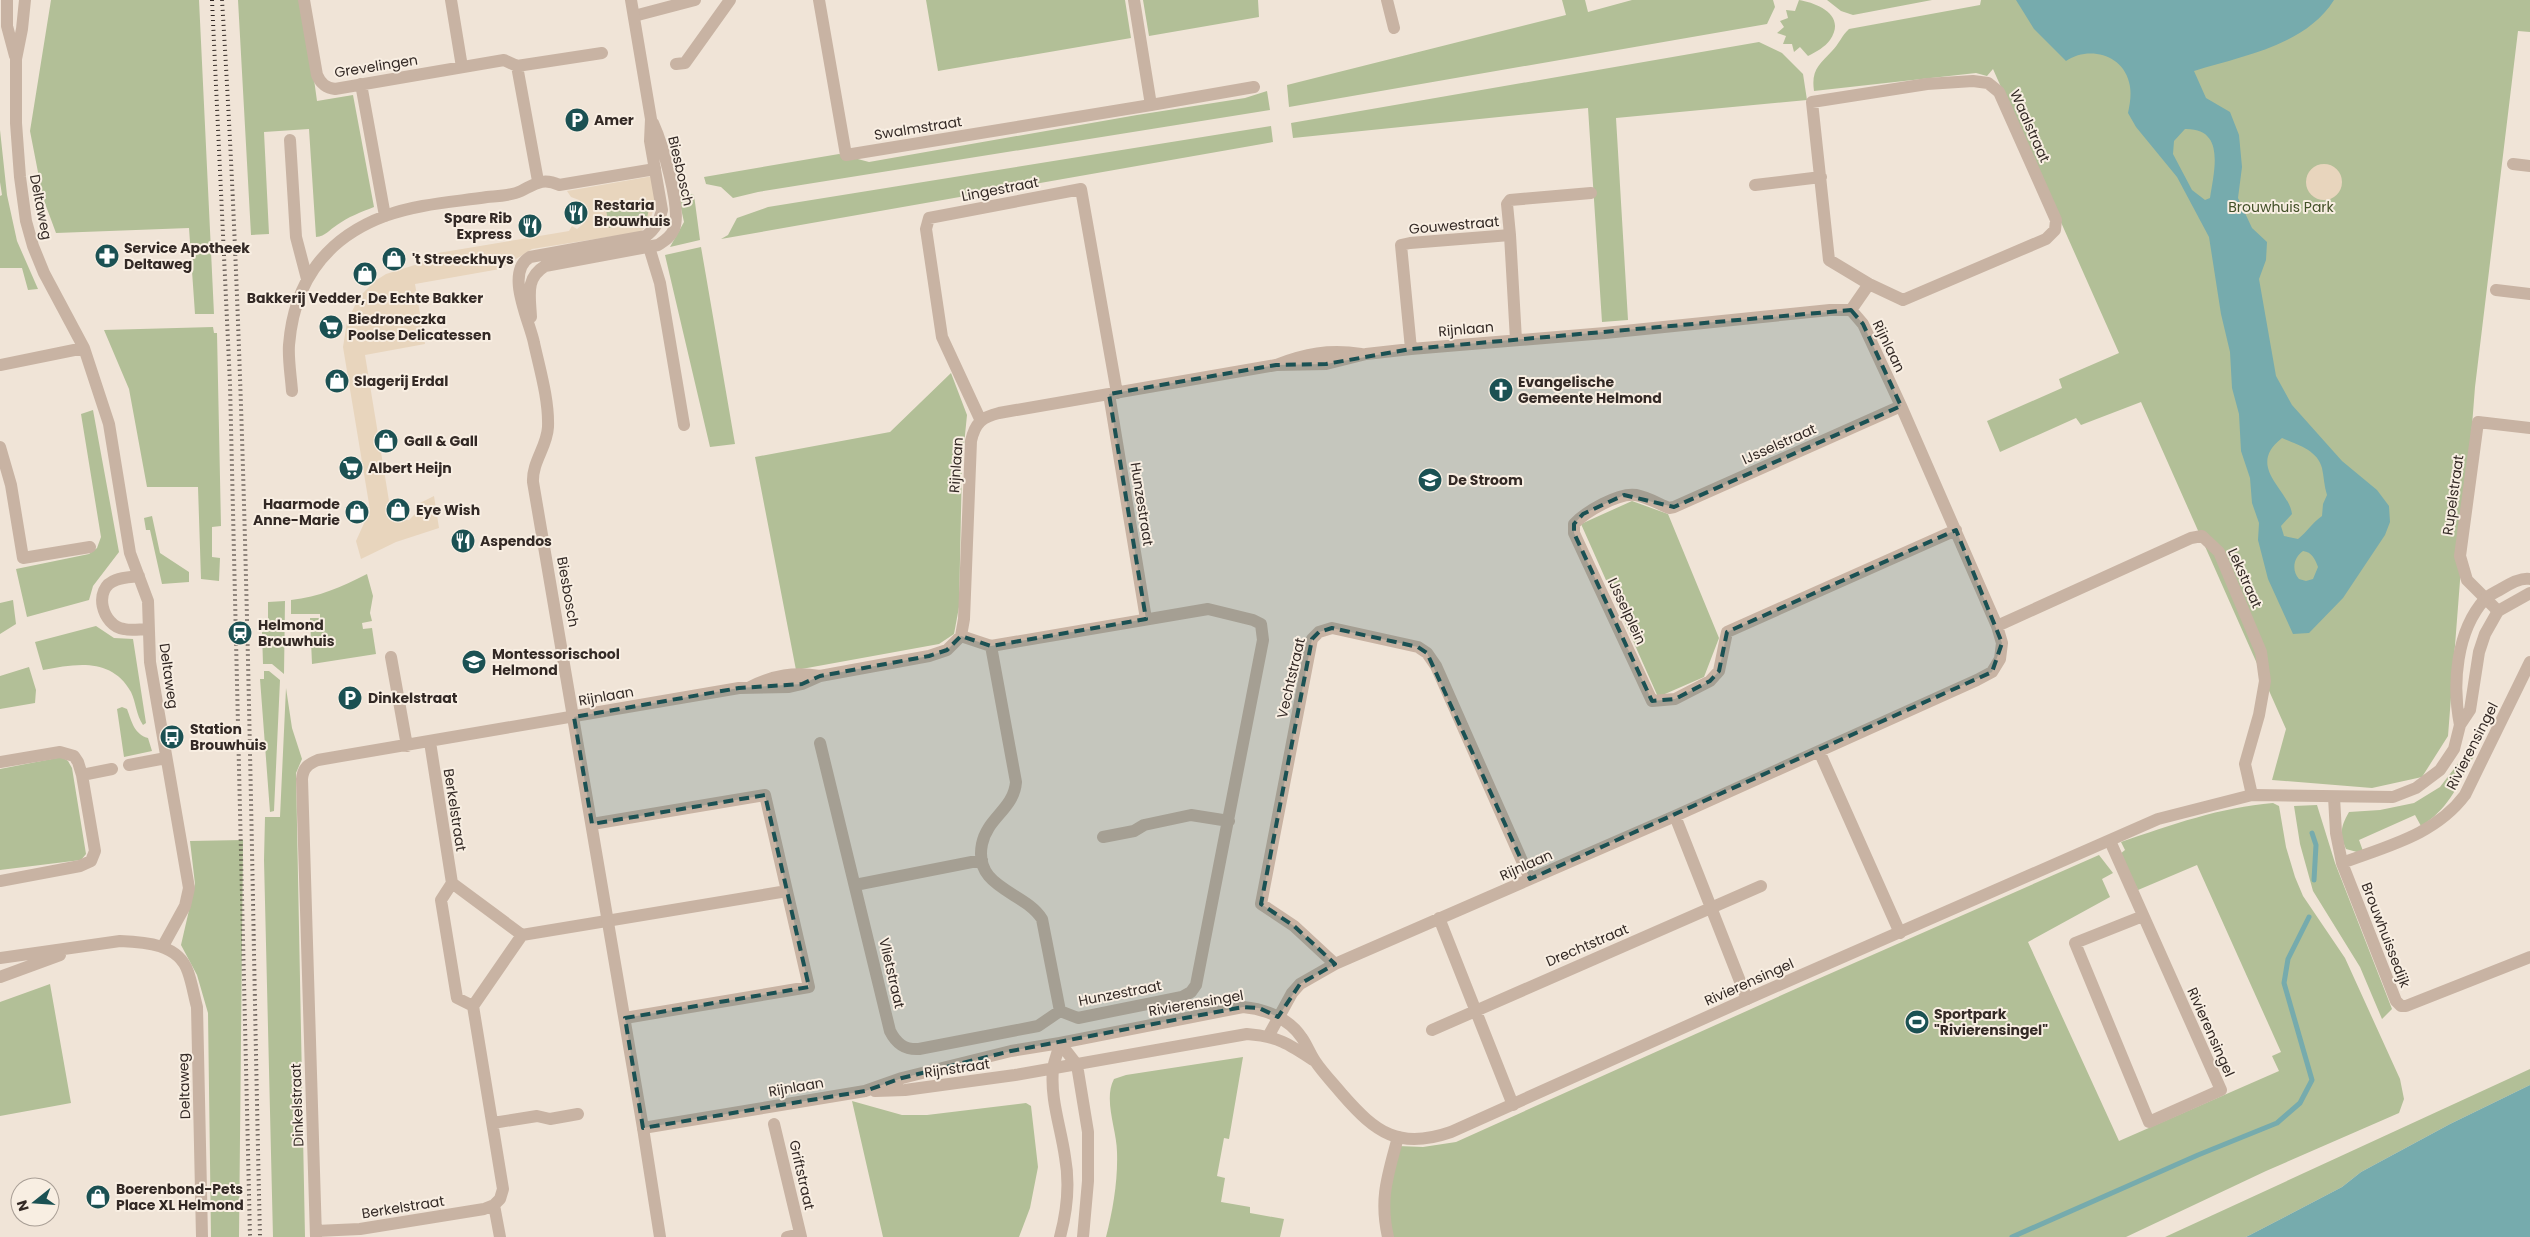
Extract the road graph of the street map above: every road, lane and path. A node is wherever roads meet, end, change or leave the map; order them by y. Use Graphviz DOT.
graph roads {
  1 [pos="7,0"];
  2 [pos="25,0"];
  3 [pos="304,0"];
  4 [pos="451,0"];
  5 [pos="631,0"];
  6 [pos="695,0"];
  7 [pos="730,0"];
  8 [pos="819,0"];
  9 [pos="1134,0"];
  10 [pos="1387,0"];
  11 [pos="634,16"];
  12 [pos="1394,28"];
  13 [pos="602,53"];
  14 [pos="16,59"];
  15 [pos="676,64"];
  16 [pos="517,66"];
  17 [pos="462,67"];
  18 [pos="361,84"];
  19 [pos="1254,87"];
  20 [pos="1151,105"];
  21 [pos="290,140"];
  22 [pos="2513,164"];
  23 [pos="2530,166"];
  24 [pos="661,168"];
  25 [pos="1821,177"];
  26 [pos="538,181"];
  27 [pos="1756,185"];
  28 [pos="1591,193"];
  29 [pos="385,216"];
  30 [pos="1510,235"];
  31 [pos="647,241"];
  32 [pos="307,279"];
  33 [pos="1869,284"];
  34 [pos="2496,290"];
  35 [pos="2530,294"];
  36 [pos="1852,310"];
  37 [pos="1516,340"];
  38 [pos="84,348"];
  39 [pos="1411,349"];
  40 [pos="0,365"];
  41 [pos="292,390"];
  42 [pos="1113,393"];
  43 [pos="1901,406"];
  44 [pos="980,419"];
  45 [pos="684,425"];
  46 [pos="2530,428"];
  47 [pos="0,447"];
  48 [pos="1669,508"];
  49 [pos="1956,530"];
  50 [pos="90,547"];
  51 [pos="139,576"];
  52 [pos="2530,579"];
  53 [pos="2530,592"];
  54 [pos="2485,598"];
  55 [pos="2498,610"];
  56 [pos="1146,620"];
  57 [pos="1997,626"];
  58 [pos="148,629"];
  59 [pos="961,636"];
  60 [pos="991,646"];
  61 [pos="391,657"];
  62 [pos="2530,662"];
  63 [pos="574,717"];
  64 [pos="2460,725"];
  65 [pos="430,742"];
  66 [pos="820,742"];
  67 [pos="407,746"];
  68 [pos="1819,750"];
  69 [pos="166,758"];
  70 [pos="0,762"];
  71 [pos="130,765"];
  72 [pos="112,769"];
  73 [pos="82,775"];
  74 [pos="2252,795"];
  75 [pos="2334,797"];
  76 [pos="1676,816"];
  77 [pos="1229,821"];
  78 [pos="592,824"];
  79 [pos="1103,837"];
  80 [pos="2110,841"];
  81 [pos="982,860"];
  82 [pos="2342,863"];
  83 [pos="1530,879"];
  84 [pos="0,881"];
  85 [pos="452,883"];
  86 [pos="855,885"];
  87 [pos="1761,886"];
  88 [pos="787,891"];
  89 [pos="1710,908"];
  90 [pos="2143,916"];
  91 [pos="1439,918"];
  92 [pos="607,921"];
  93 [pos="1900,933"];
  94 [pos="522,935"];
  95 [pos="163,946"];
  96 [pos="81,947"];
  97 [pos="2530,957"];
  98 [pos="0,958"];
  99 [pos="1335,964"];
  100 [pos="0,977"];
  101 [pos="1747,999"];
  102 [pos="473,1006"];
  103 [pos="1476,1010"];
  104 [pos="1060,1011"];
  105 [pos="1278,1017"];
  106 [pos="625,1018"];
  107 [pos="1432,1030"];
  108 [pos="1269,1035"];
  109 [pos="1060,1043"];
  110 [pos="1315,1061"];
  111 [pos="1077,1066"];
  112 [pos="1053,1069"];
  113 [pos="865,1092"];
  114 [pos="1514,1105"];
  115 [pos="578,1114"];
  116 [pos="493,1123"];
  117 [pos="774,1124"];
  118 [pos="644,1128"];
  119 [pos="1398,1137"];
  120 [pos="494,1205"];
  121 [pos="316,1234"];
  122 [pos="801,1235"];
  123 [pos="202,1237"];
  124 [pos="500,1237"];
  125 [pos="660,1237"];
  126 [pos="787,1237"];
  127 [pos="1060,1237"];
  128 [pos="1083,1237"];
  129 [pos="1388,1237"];
  1 -- 14 [label="street, Deltaweg"];
  2 -- 14 [label="street, Deltaweg"];
  3 -- 18 [label="street, Grevelingen"];
  4 -- 17 [label="street"];
  5 -- 11 [label="street, Biesbosch"];
  6 -- 11 [label="street"];
  7 -- 15 [label="street"];
  8 -- 20 [label="street, Swalmstraat"];
  9 -- 20 [label="street"];
  10 -- 12 [label="street"];
  11 -- 24 [label="street, Biesbosch"];
  13 -- 16 [label="street, Grevelingen"];
  14 -- 38 [label="street, Deltaweg"];
  16 -- 17 [label="street, Grevelingen"];
  16 -- 26 [label="street"];
  17 -- 18 [label="street, Grevelingen"];
  18 -- 29 [label="street"];
  19 -- 20 [label="street, Swalmstraat"];
  21 -- 32 [label="street"];
  22 -- 23 [label="street"];
  24 -- 26 [label="street"];
  24 -- 31 [label="street, Biesbosch"];
  24 -- 31 [label="street, Biesbosch"];
  25 -- 27 [label="street"];
  25 -- 33 [label="street, Waalstraat"];
  25 -- 33 [label="street, Waalstraat"];
  26 -- 29 [label="street"];
  28 -- 30 [label="street"];
  29 -- 32 [label="street"];
  30 -- 37 [label="street, Gouwestraat"];
  30 -- 39 [label="street, Gouwestraat"];
  31 -- 45 [label="street"];
  31 -- 63 [label="street, Biesbosch"];
  32 -- 41 [label="street"];
  33 -- 36 [label="street"];
  34 -- 35 [label="street"];
  36 -- 37 [label="street, Rijnlaan"];
  36 -- 43 [label="street, Rijnlaan"];
  37 -- 39 [label="street, Rijnlaan"];
  38 -- 40 [label="street"];
  38 -- 51 [label="street, Deltaweg"];
  39 -- 42 [label="street, Rijnlaan"];
  42 -- 44 [label="street, Rijnlaan"];
  42 -- 44 [label="street, Lingestraat"];
  42 -- 56 [label="street, Hunzestraat"];
  43 -- 48 [label="street, IJsselstraat"];
  43 -- 49 [label="street, Rijnlaan"];
  44 -- 59 [label="street, Rijnlaan"];
  46 -- 54 [label="street, Rupelstraat"];
  47 -- 50 [label="street"];
  48 -- 49 [label="street, IJsselplein"];
  49 -- 57 [label="street, Rijnlaan"];
  51 -- 58 [label="street, Deltaweg"];
  51 -- 58 [label="street, Deltaweg"];
  52 -- 54 [label="street, Rivierensingel"];
  53 -- 55 [label="street"];
  54 -- 55 [label="street, Rupelstraat"];
  54 -- 64 [label="street, Rivierensingel"];
  55 -- 64 [label="street, Rivierensingel"];
  56 -- 60 [label="street, Hunzestraat"];
  56 -- 77 [label="street, Hunzestraat"];
  57 -- 68 [label="street, Rijnlaan"];
  57 -- 74 [label="street, Lekstraat"];
  58 -- 69 [label="street, Deltaweg"];
  59 -- 60 [label="street, Hunzestraat"];
  59 -- 63 [label="street, Rijnlaan"];
  60 -- 81 [label="street"];
  61 -- 67 [label="street"];
  62 -- 82 [label="street, Rivierensingel"];
  63 -- 65 [label="street, Dinkelstraat"];
  63 -- 78 [label="street, Rijnlaan"];
  64 -- 75 [label="street, Rivierensingel"];
  65 -- 67 [label="street, Dinkelstraat"];
  65 -- 85 [label="street, Berkelstraat"];
  66 -- 86 [label="street, Vlietstraat"];
  67 -- 121 [label="street, Dinkelstraat"];
  68 -- 76 [label="street, Rijnlaan"];
  68 -- 93 [label="street"];
  69 -- 71 [label="street"];
  69 -- 95 [label="street, Deltaweg"];
  70 -- 73 [label="street"];
  72 -- 73 [label="street"];
  73 -- 84 [label="street"];
  74 -- 75 [label="street, Rivierensingel"];
  74 -- 80 [label="street, Rivierensingel"];
  75 -- 82 [label="street, Brouwhuissedijk"];
  76 -- 83 [label="street, Rijnlaan"];
  76 -- 89 [label="street"];
  77 -- 79 [label="street"];
  77 -- 104 [label="street, Hunzestraat"];
  78 -- 88 [label="street"];
  78 -- 92 [label="street, Rijnlaan"];
  80 -- 90 [label="street, Rivierensingel"];
  80 -- 93 [label="street, Rivierensingel"];
  81 -- 86 [label="street"];
  81 -- 104 [label="street, Hunzestraat"];
  82 -- 97 [label="street, Brouwhuissedijk"];
  83 -- 91 [label="street, Rijnlaan"];
  83 -- 99 [label="street, Vechtstraat"];
  85 -- 94 [label="street"];
  85 -- 102 [label="street"];
  86 -- 104 [label="street, Vlietstraat"];
  87 -- 89 [label="street, Drechtstraat"];
  88 -- 92 [label="street"];
  88 -- 106 [label="street"];
  89 -- 101 [label="street"];
  89 -- 103 [label="street, Drechtstraat"];
  90 -- 90 [label="street, Rivierensingel"];
  91 -- 99 [label="street, Rijnlaan"];
  91 -- 103 [label="street"];
  92 -- 94 [label="street"];
  92 -- 106 [label="street, Rijnlaan"];
  93 -- 101 [label="street, Rivierensingel"];
  94 -- 102 [label="street"];
  95 -- 96 [label="street"];
  95 -- 123 [label="street, Deltaweg"];
  96 -- 98 [label="street"];
  96 -- 100 [label="street"];
  99 -- 105 [label="street, Rijnlaan"];
  101 -- 114 [label="street, Rivierensingel"];
  102 -- 116 [label="street"];
  103 -- 107 [label="street, Drechtstraat"];
  103 -- 114 [label="street"];
  105 -- 108 [label="street, Rijnlaan"];
  105 -- 109 [label="street, Rivierensingel"];
  105 -- 110 [label="street, Rivierensingel"];
  106 -- 118 [label="street, Rijnlaan"];
  108 -- 110 [label="street, Rivierensingel"];
  108 -- 111 [label="street, Rivierensingel"];
  109 -- 111 [label="street"];
  109 -- 112 [label="street"];
  109 -- 113 [label="street, Rijnlaan"];
  110 -- 119 [label="street, Rivierensingel"];
  111 -- 112 [label="street, Rivierensingel"];
  111 -- 128 [label="street"];
  112 -- 113 [label="street, Rijnstraat"];
  112 -- 127 [label="street"];
  113 -- 118 [label="street, Rijnlaan"];
  114 -- 119 [label="street, Rivierensingel"];
  115 -- 116 [label="street"];
  116 -- 120 [label="street"];
  117 -- 122 [label="street, Griftstraat"];
  118 -- 125 [label="street"];
  119 -- 129 [label="street"];
  120 -- 121 [label="street, Berkelstraat"];
  120 -- 124 [label="street"];
  122 -- 126 [label="street, Griftstraat"];
}
